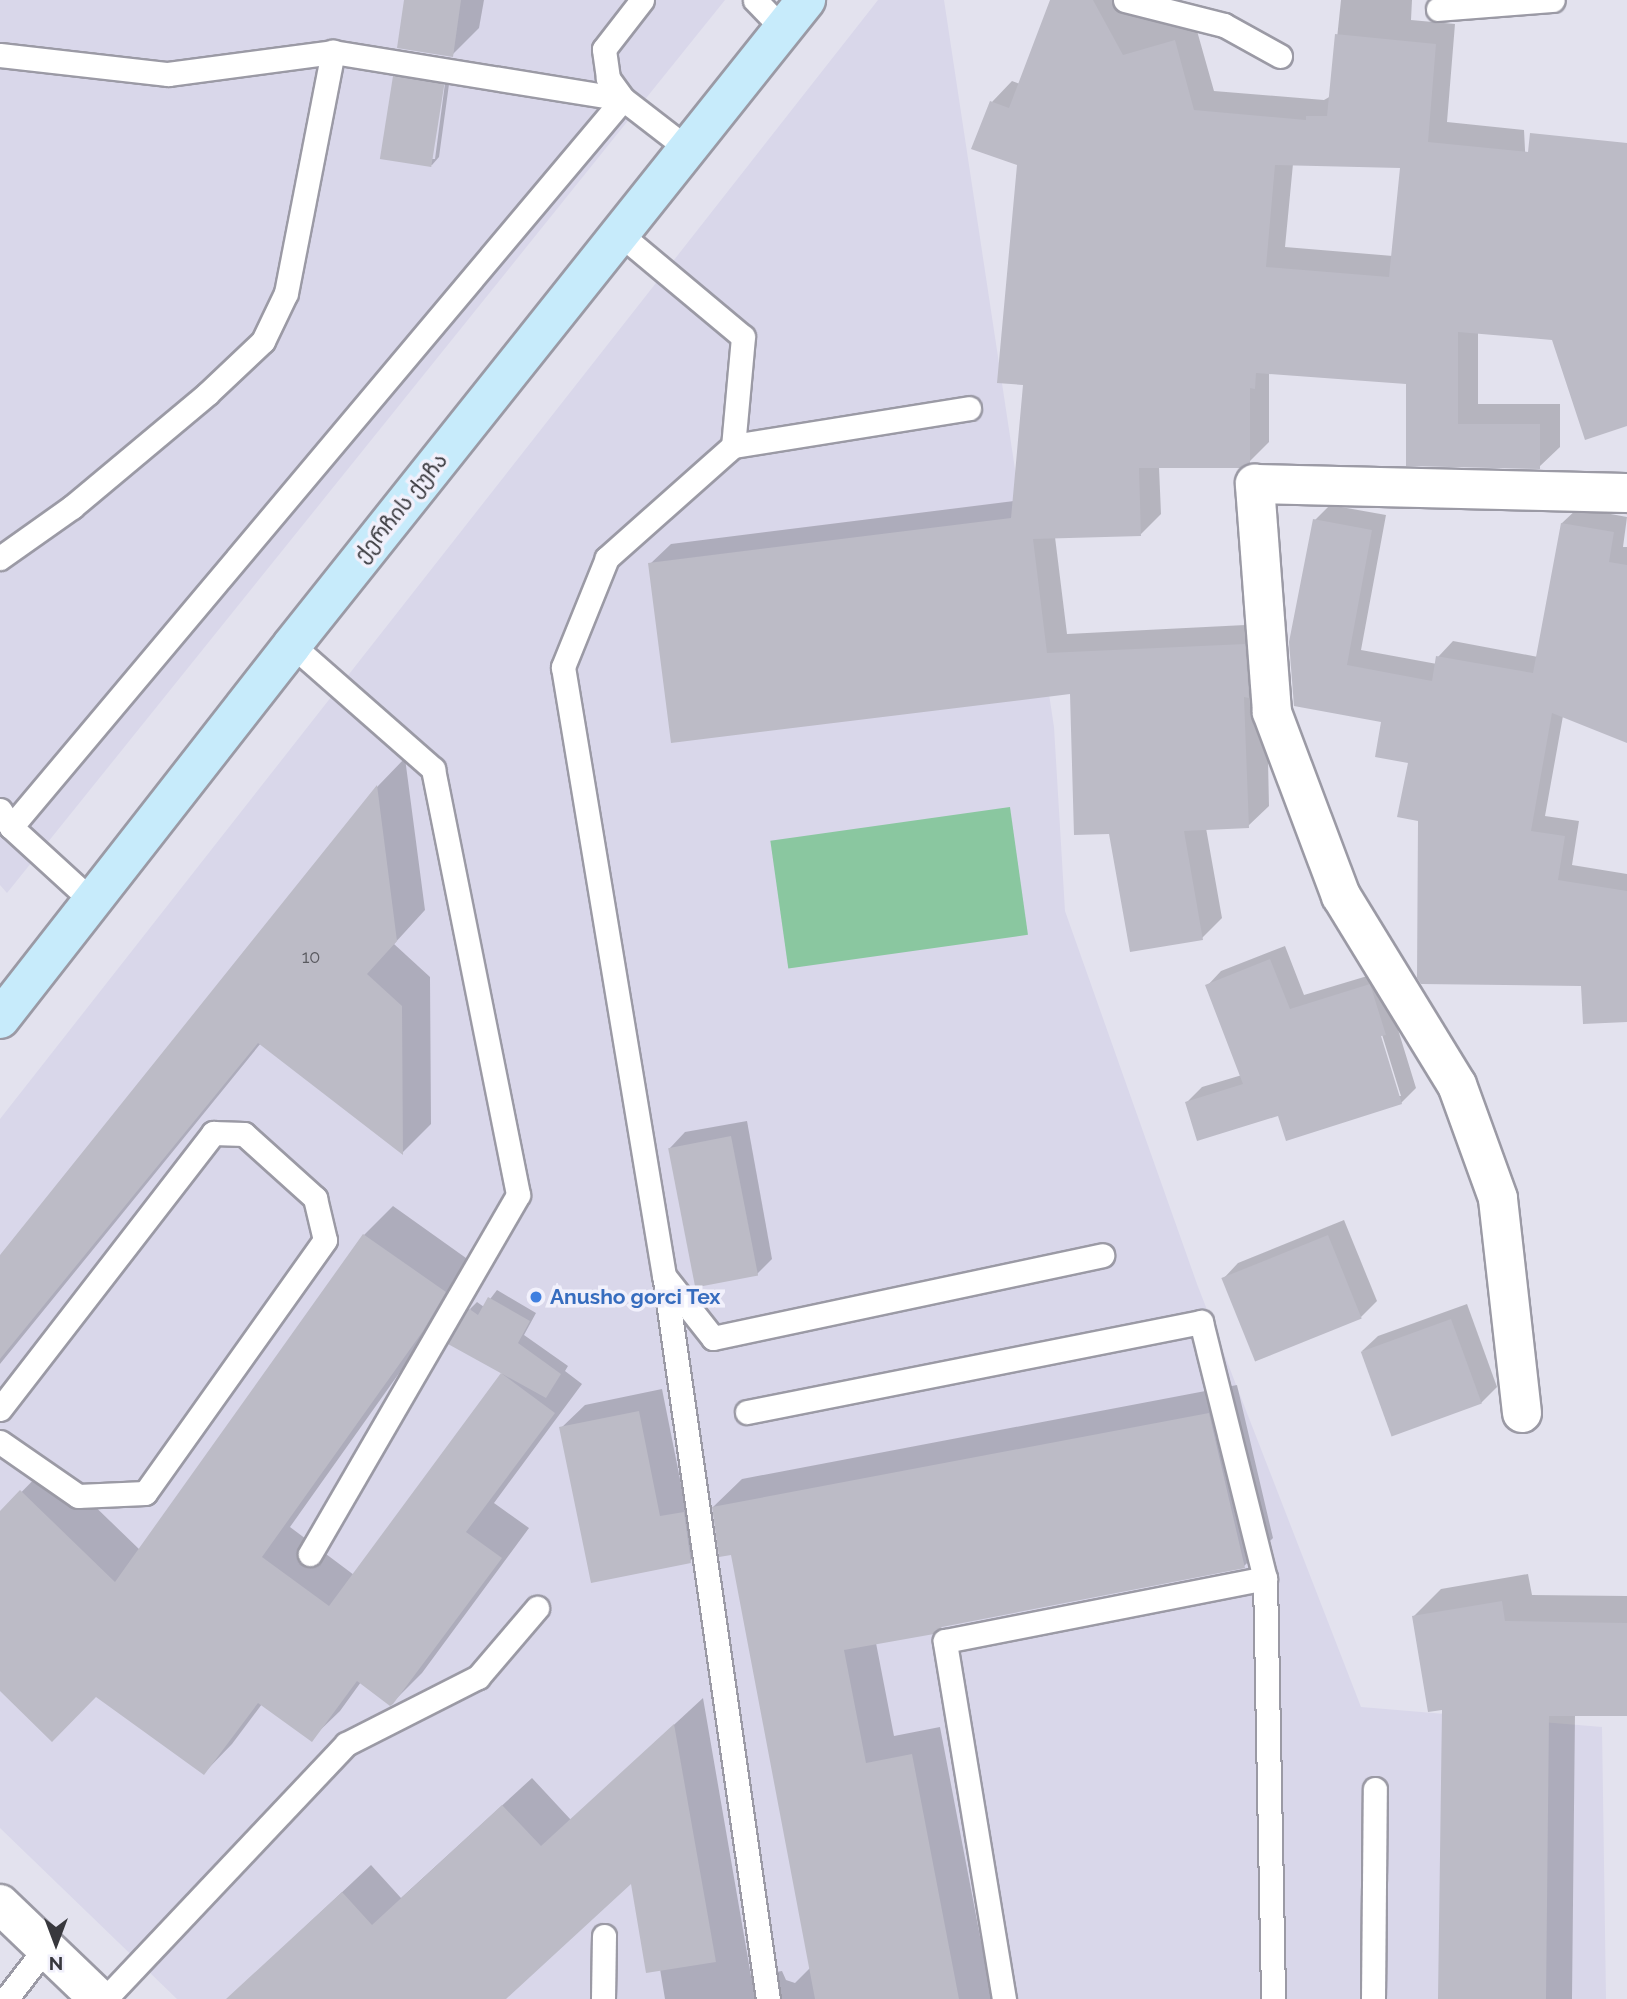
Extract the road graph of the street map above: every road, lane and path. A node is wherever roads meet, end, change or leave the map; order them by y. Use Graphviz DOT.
graph roads {
  1 [pos="642,0"];
  2 [pos="755,0"];
  3 [pos="1125,0"];
  4 [pos="1553,0"];
  5 [pos="1438,9"];
  6 [pos="795,14"];
  7 [pos="333,52"];
  8 [pos="0,55"];
  9 [pos="1280,55"];
  10 [pos="623,99"];
  11 [pos="688,149"];
  12 [pos="620,234"];
  13 [pos="969,408"];
  14 [pos="733,446"];
  15 [pos="1627,493"];
  16 [pos="0,558"];
  17 [pos="292,645"];
  18 [pos="6,819"];
  19 [pos="92,901"];
  20 [pos="0,1019"];
  21 [pos="1102,1255"];
  22 [pos="664,1276"];
  23 [pos="0,1409"];
  24 [pos="747,1412"];
  25 [pos="1522,1413"];
  26 [pos="0,1443"];
  27 [pos="310,1554"];
  28 [pos="1265,1578"];
  29 [pos="537,1608"];
  30 [pos="1375,1789"];
  31 [pos="0,1904"];
  32 [pos="604,1936"];
  33 [pos="47,1946"];
  34 [pos="6,1999"];
  35 [pos="99,1999"];
  36 [pos="105,1999"];
  37 [pos="603,1999"];
  38 [pos="768,1999"];
  39 [pos="1004,1999"];
  40 [pos="1273,1999"];
  41 [pos="1373,1999"];
  1 -- 10 [label="lane"];
  2 -- 6 [label="lane"];
  3 -- 9 [label="lane"];
  4 -- 5 [label="lane"];
  6 -- 11 [label="main road, ქერჩის ქუჩა"];
  7 -- 8 [label="lane"];
  7 -- 10 [label="lane"];
  7 -- 16 [label="lane"];
  10 -- 11 [label="lane"];
  10 -- 18 [label="lane"];
  11 -- 12 [label="main road, ქერჩის ქუჩა"];
  12 -- 14 [label="lane"];
  12 -- 17 [label="main road, ქერჩის ქუჩა"];
  13 -- 14 [label="lane"];
  14 -- 22 [label="lane"];
  15 -- 25 [label="street"];
  17 -- 19 [label="main road, ქერჩის ქუჩა"];
  17 -- 27 [label="lane"];
  18 -- 19 [label="lane"];
  19 -- 20 [label="main road, ქერჩის ქუჩა"];
  21 -- 22 [label="lane"];
  22 -- 38 [label="lane"];
  23 -- 26 [label="lane"];
  24 -- 28 [label="lane"];
  28 -- 39 [label="lane"];
  28 -- 40 [label="lane"];
  29 -- 36 [label="lane"];
  30 -- 41 [label="lane"];
  31 -- 33 [label="street"];
  32 -- 37 [label="lane"];
  33 -- 34 [label="lane"];
  33 -- 35 [label="street"];
}
